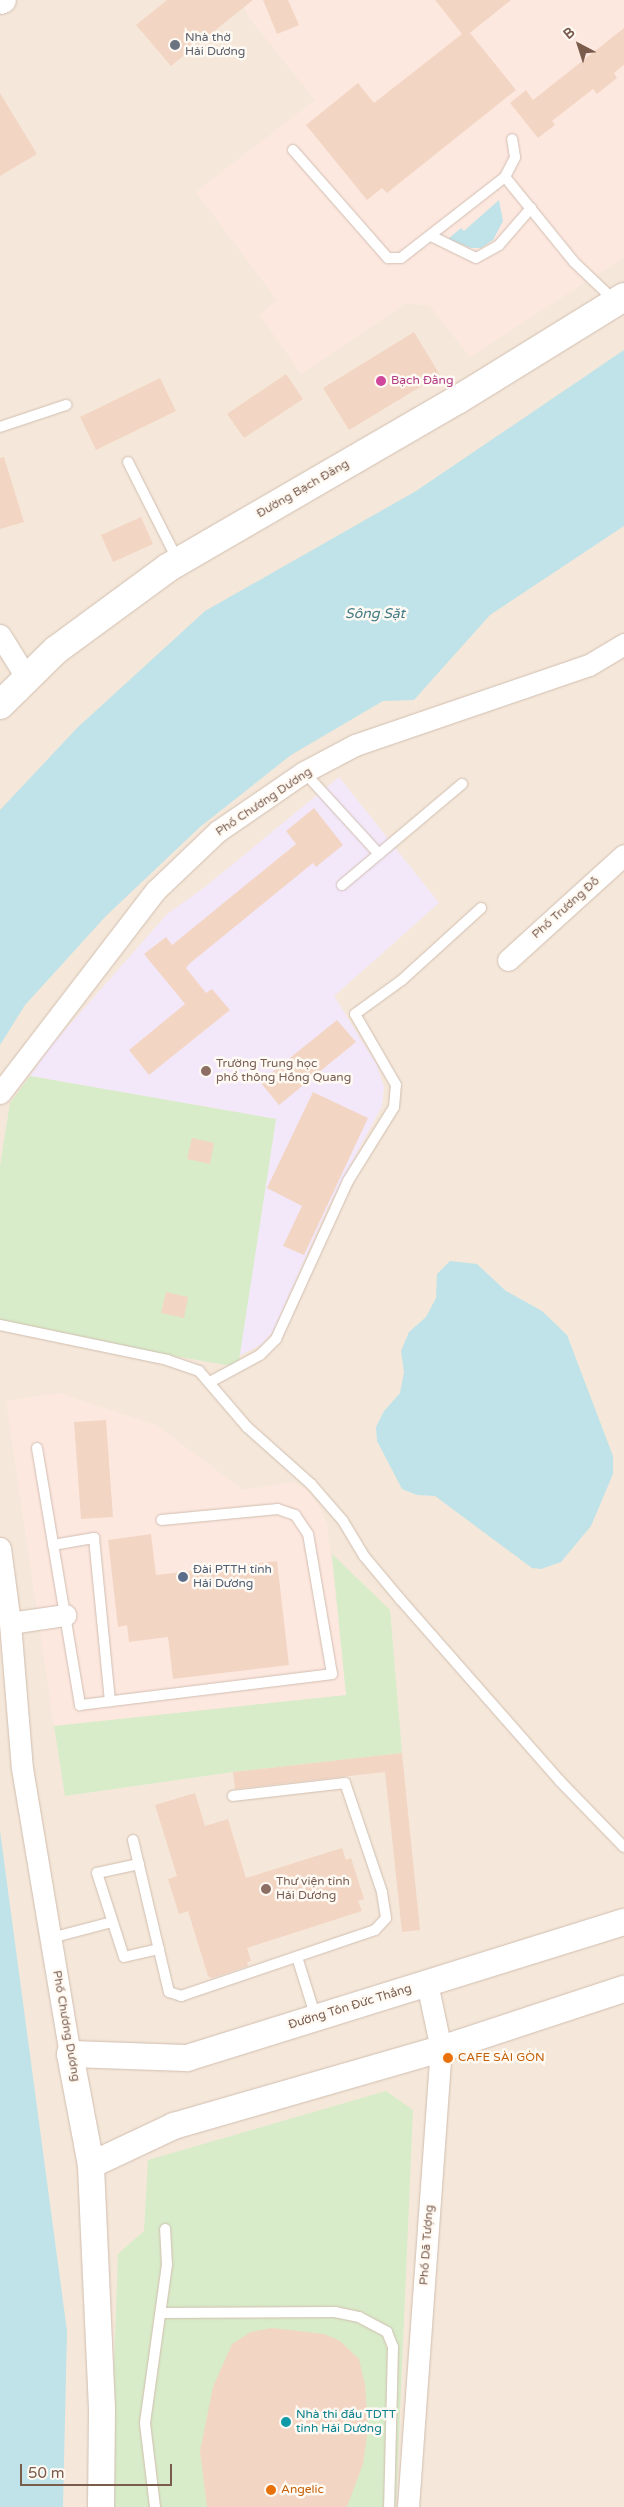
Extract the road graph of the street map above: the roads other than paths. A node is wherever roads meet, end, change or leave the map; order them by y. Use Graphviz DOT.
graph roads {
  1 [pos="512,139"];
  2 [pos="293,150"];
  3 [pos="505,176"];
  4 [pos="531,208"];
  5 [pos="431,236"];
  6 [pos="621,300"];
  7 [pos="66,405"];
  8 [pos="0,427"];
  9 [pos="128,462"];
  10 [pos="178,562"];
  11 [pos="0,635"];
  12 [pos="624,644"];
  13 [pos="26,677"];
  14 [pos="0,705"];
  15 [pos="304,772"];
  16 [pos="462,784"];
  17 [pos="379,854"];
  18 [pos="624,855"];
  19 [pos="342,885"];
  20 [pos="481,908"];
  21 [pos="508,960"];
  22 [pos="0,1093"];
  23 [pos="0,1325"];
  24 [pos="210,1382"];
  25 [pos="36,1448"];
  26 [pos="162,1520"];
  27 [pos="53,1545"];
  28 [pos="0,1548"];
  29 [pos="65,1615"];
  30 [pos="10,1623"];
  31 [pos="110,1701"];
  32 [pos="233,1796"];
  33 [pos="133,1840"];
  34 [pos="624,1847"];
  35 [pos="139,1864"];
  36 [pos="112,1922"];
  37 [pos="624,1922"];
  38 [pos="50,1938"];
  39 [pos="160,1949"];
  40 [pos="297,1957"];
  41 [pos="427,1983"];
  42 [pos="624,1988"];
  43 [pos="316,2018"];
  44 [pos="441,2050"];
  45 [pos="70,2054"];
  46 [pos="91,2165"];
  47 [pos="165,2229"];
  48 [pos="162,2312"];
  49 [pos="101,2507"];
  50 [pos="155,2507"];
  51 [pos="389,2507"];
  52 [pos="408,2507"];
  1 -- 3 [label="lane"];
  2 -- 5 [label="lane"];
  3 -- 4 [label="lane"];
  3 -- 5 [label="lane"];
  4 -- 5 [label="lane"];
  4 -- 6 [label="lane"];
  6 -- 10 [label="main road, Đường Bạch Đằng"];
  7 -- 8 [label="lane"];
  9 -- 10 [label="lane"];
  10 -- 13 [label="main road, Đường Bạch Đằng"];
  11 -- 13 [label="street"];
  12 -- 15 [label="street, Phố Chương Dương"];
  13 -- 14 [label="main road, Đường Bạch Đằng"];
  15 -- 17 [label="lane"];
  15 -- 22 [label="street, Phố Chương Dương"];
  16 -- 17 [label="lane"];
  17 -- 19 [label="lane"];
  18 -- 21 [label="street, Phố Trương Đỗ"];
  20 -- 24 [label="lane"];
  23 -- 24 [label="lane"];
  24 -- 34 [label="lane"];
  25 -- 27 [label="lane"];
  26 -- 31 [label="lane"];
  27 -- 29 [label="lane"];
  27 -- 31 [label="lane"];
  28 -- 30 [label="street, Phố Chương Dương"];
  29 -- 30 [label="street"];
  29 -- 31 [label="lane"];
  30 -- 38 [label="street, Phố Chương Dương"];
  32 -- 40 [label="lane"];
  33 -- 35 [label="lane"];
  35 -- 36 [label="lane"];
  35 -- 39 [label="lane"];
  36 -- 38 [label="lane"];
  36 -- 39 [label="lane"];
  37 -- 41 [label="street, Đường Tôn Đức Thắng"];
  38 -- 45 [label="street, Phố Chương Dương"];
  39 -- 40 [label="lane"];
  40 -- 43 [label="lane"];
  41 -- 43 [label="street, Đường Tôn Đức Thắng"];
  41 -- 44 [label="street, Phố Dã Tượng"];
  42 -- 44 [label="street"];
  43 -- 45 [label="street, Đường Tôn Đức Thắng"];
  44 -- 46 [label="street"];
  44 -- 52 [label="street, Phố Dã Tượng"];
  45 -- 46 [label="street, Phố Chương Dương"];
  46 -- 49 [label="street, Phố Chương Dương"];
  47 -- 48 [label="lane"];
  48 -- 50 [label="lane"];
  48 -- 51 [label="lane"];
}
